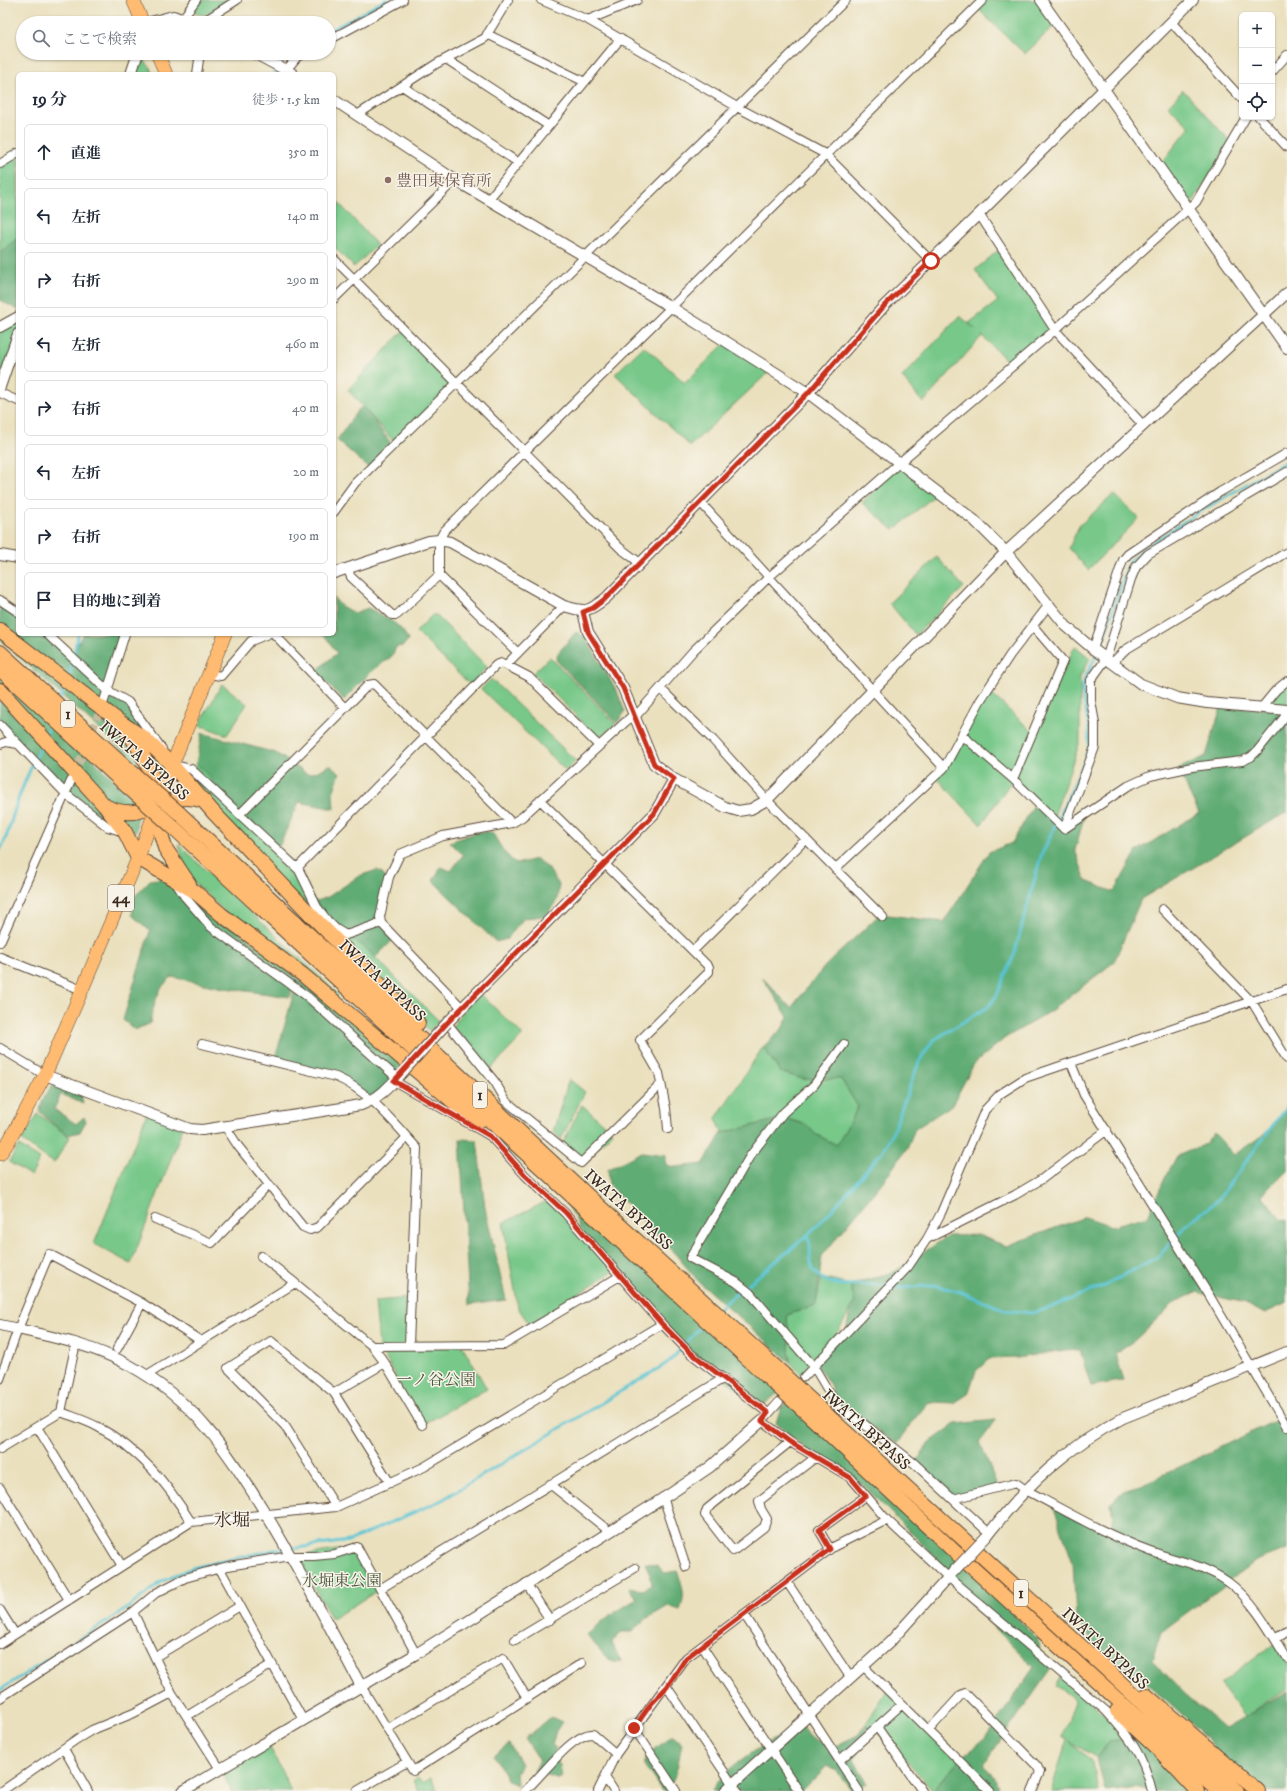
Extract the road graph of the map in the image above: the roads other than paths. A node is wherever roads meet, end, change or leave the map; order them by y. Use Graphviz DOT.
graph roads {
  1 [pos="133,0"];
  2 [pos="196,0"];
  3 [pos="238,0"];
  4 [pos="403,0"];
  5 [pos="508,0"];
  6 [pos="541,0"];
  7 [pos="637,0"];
  8 [pos="846,0"];
  9 [pos="983,0"];
  10 [pos="1041,0"];
  11 [pos="1193,0"];
  12 [pos="141,16"];
  13 [pos="190,16"];
  14 [pos="212,16"];
  15 [pos="588,20"];
  16 [pos="1171,22"];
  17 [pos="487,34"];
  18 [pos="336,36"];
  19 [pos="621,38"];
  20 [pos="1287,55"];
  21 [pos="446,59"];
  22 [pos="136,60"];
  23 [pos="160,60"];
  24 [pos="199,60"];
  25 [pos="270,60"];
  26 [pos="295,60"];
  27 [pos="1275,69"];
  28 [pos="132,72"];
  29 [pos="165,72"];
  30 [pos="197,72"];
  31 [pos="286,72"];
  32 [pos="288,72"];
  33 [pos="585,82"];
  34 [pos="402,86"];
  35 [pos="1104,89"];
  36 [pos="1239,96"];
  37 [pos="336,101"];
  38 [pos="737,107"];
  39 [pos="357,115"];
  40 [pos="1244,120"];
  41 [pos="1262,120"];
  42 [pos="549,126"];
  43 [pos="1287,147"];
  44 [pos="16,154"];
  45 [pos="825,154"];
  46 [pos="519,163"];
  47 [pos="0,164"];
  48 [pos="455,180"];
  49 [pos="488,200"];
  50 [pos="1188,207"];
  51 [pos="979,214"];
  52 [pos="585,257"];
  53 [pos="336,261"];
  54 [pos="931,261"];
  55 [pos="354,279"];
  56 [pos="1287,293"];
  57 [pos="336,297"];
  58 [pos="671,307"];
  59 [pos="1264,315"];
  60 [pos="16,318"];
  61 [pos="0,327"];
  62 [pos="1055,330"];
  63 [pos="16,340"];
  64 [pos="1287,348"];
  65 [pos="457,383"];
  66 [pos="0,387"];
  67 [pos="0,393"];
  68 [pos="808,393"];
  69 [pos="16,400"];
  70 [pos="1143,425"];
  71 [pos="525,452"];
  72 [pos="1287,453"];
  73 [pos="899,463"];
  74 [pos="1287,472"];
  75 [pos="701,503"];
  76 [pos="336,509"];
  77 [pos="438,540"];
  78 [pos="1006,552"];
  79 [pos="1287,552"];
  80 [pos="0,555"];
  81 [pos="16,558"];
  82 [pos="640,563"];
  83 [pos="347,568"];
  84 [pos="336,572"];
  85 [pos="439,575"];
  86 [pos="769,577"];
  87 [pos="0,600"];
  88 [pos="564,606"];
  89 [pos="1048,606"];
  90 [pos="16,611"];
  91 [pos="583,612"];
  92 [pos="1033,626"];
  93 [pos="0,630"];
  94 [pos="49,636"];
  95 [pos="124,636"];
  96 [pos="224,636"];
  97 [pos="262,636"];
  98 [pos="276,636"];
  99 [pos="1093,649"];
  100 [pos="0,652"];
  101 [pos="518,653"];
  102 [pos="1109,661"];
  103 [pos="506,665"];
  104 [pos="0,669"];
  105 [pos="209,674"];
  106 [pos="1287,681"];
  107 [pos="661,689"];
  108 [pos="0,690"];
  109 [pos="107,690"];
  110 [pos="873,691"];
  111 [pos="104,701"];
  112 [pos="1262,707"];
  113 [pos="345,708"];
  114 [pos="1287,710"];
  115 [pos="1287,714"];
  116 [pos="634,716"];
  117 [pos="120,722"];
  118 [pos="0,725"];
  119 [pos="426,736"];
  120 [pos="963,736"];
  121 [pos="0,744"];
  122 [pos="18,744"];
  123 [pos="599,746"];
  124 [pos="172,764"];
  125 [pos="944,768"];
  126 [pos="674,779"];
  127 [pos="1013,779"];
  128 [pos="71,781"];
  129 [pos="132,781"];
  130 [pos="66,794"];
  131 [pos="540,800"];
  132 [pos="767,800"];
  133 [pos="204,801"];
  134 [pos="105,806"];
  135 [pos="156,809"];
  136 [pos="240,814"];
  137 [pos="512,823"];
  138 [pos="1064,829"];
  139 [pos="124,832"];
  140 [pos="806,839"];
  141 [pos="138,858"];
  142 [pos="605,865"];
  143 [pos="297,868"];
  144 [pos="835,869"];
  145 [pos="172,877"];
  146 [pos="194,891"];
  147 [pos="1162,909"];
  148 [pos="883,917"];
  149 [pos="381,923"];
  150 [pos="1,939"];
  151 [pos="693,951"];
  152 [pos="0,957"];
  153 [pos="82,990"];
  154 [pos="1287,990"];
  155 [pos="1252,1002"];
  156 [pos="462,1008"];
  157 [pos="447,1023"];
  158 [pos="202,1044"];
  159 [pos="844,1044"];
  160 [pos="0,1048"];
  161 [pos="1287,1059"];
  162 [pos="1071,1063"];
  163 [pos="45,1075"];
  164 [pos="397,1078"];
  165 [pos="661,1084"];
  166 [pos="372,1101"];
  167 [pos="225,1126"];
  168 [pos="668,1129"];
  169 [pos="1107,1130"];
  170 [pos="408,1137"];
  171 [pos="520,1140"];
  172 [pos="0,1154"];
  173 [pos="269,1184"];
  174 [pos="155,1219"];
  175 [pos="927,1240"];
  176 [pos="261,1256"];
  177 [pos="620,1276"];
  178 [pos="294,1283"];
  179 [pos="142,1304"];
  180 [pos="662,1324"];
  181 [pos="0,1325"];
  182 [pos="18,1329"];
  183 [pos="201,1341"];
  184 [pos="76,1343"];
  185 [pos="409,1345"];
  186 [pos="372,1346"];
  187 [pos="117,1349"];
  188 [pos="1287,1352"];
  189 [pos="385,1363"];
  190 [pos="814,1367"];
  191 [pos="1250,1367"];
  192 [pos="147,1375"];
  193 [pos="804,1377"];
  194 [pos="724,1378"];
  195 [pos="0,1379"];
  196 [pos="334,1393"];
  197 [pos="801,1399"];
  198 [pos="779,1402"];
  199 [pos="62,1412"];
  200 [pos="765,1417"];
  201 [pos="422,1425"];
  202 [pos="37,1426"];
  203 [pos="1287,1427"];
  204 [pos="790,1442"];
  205 [pos="0,1449"];
  206 [pos="816,1457"];
  207 [pos="390,1483"];
  208 [pos="550,1484"];
  209 [pos="0,1488"];
  210 [pos="1026,1490"];
  211 [pos="866,1496"];
  212 [pos="663,1497"];
  213 [pos="953,1499"];
  214 [pos="336,1507"];
  215 [pos="266,1514"];
  216 [pos="887,1520"];
  217 [pos="191,1522"];
  218 [pos="609,1531"];
  219 [pos="988,1534"];
  220 [pos="830,1549"];
  221 [pos="290,1554"];
  222 [pos="122,1566"];
  223 [pos="686,1567"];
  224 [pos="635,1568"];
  225 [pos="220,1569"];
  226 [pos="951,1574"];
  227 [pos="526,1582"];
  228 [pos="786,1582"];
  229 [pos="380,1589"];
  230 [pos="69,1600"];
  231 [pos="240,1606"];
  232 [pos="0,1610"];
  233 [pos="133,1612"];
  234 [pos="744,1614"];
  235 [pos="550,1620"];
  236 [pos="1051,1620"];
  237 [pos="1287,1631"];
  238 [pos="1044,1633"];
  239 [pos="15,1634"];
  240 [pos="1274,1639"];
  241 [pos="515,1640"];
  242 [pos="0,1644"];
  243 [pos="702,1646"];
  244 [pos="416,1654"];
  245 [pos="155,1657"];
  246 [pos="1287,1659"];
  247 [pos="582,1663"];
  248 [pos="272,1664"];
  249 [pos="862,1665"];
  250 [pos="850,1677"];
  251 [pos="361,1686"];
  252 [pos="667,1687"];
  253 [pos="172,1693"];
  254 [pos="0,1698"];
  255 [pos="527,1698"];
  256 [pos="901,1705"];
  257 [pos="810,1713"];
  258 [pos="187,1716"];
  259 [pos="302,1720"];
  260 [pos="877,1727"];
  261 [pos="634,1728"];
  262 [pos="387,1729"];
  263 [pos="929,1730"];
  264 [pos="64,1749"];
  265 [pos="771,1749"];
  266 [pos="616,1754"];
  267 [pos="840,1760"];
  268 [pos="407,1762"];
  269 [pos="220,1769"];
  270 [pos="604,1777"];
  271 [pos="735,1787"];
  272 [pos="2,1791"];
  273 [pos="88,1791"];
  274 [pos="183,1791"];
  275 [pos="357,1791"];
  276 [pos="525,1791"];
  277 [pos="598,1791"];
  278 [pos="614,1791"];
  279 [pos="676,1791"];
  280 [pos="724,1791"];
  281 [pos="799,1791"];
  282 [pos="859,1791"];
  283 [pos="922,1791"];
  284 [pos="990,1791"];
  285 [pos="1032,1791"];
  286 [pos="1152,1791"];
  287 [pos="1197,1791"];
  288 [pos="1218,1791"];
  289 [pos="1236,1791"];
  290 [pos="1258,1791"];
  1 -- 12 [label="main road"];
  2 -- 13 [label="street"];
  3 -- 14 [label="street"];
  4 -- 18 [label="street"];
  5 -- 17 [label="street"];
  6 -- 15 [label="street"];
  7 -- 15 [label="street"];
  8 -- 38 [label="street"];
  9 -- 45 [label="street"];
  10 -- 35 [label="street"];
  11 -- 16 [label="street"];
  15 -- 19 [label="street"];
  16 -- 35 [label="street"];
  16 -- 36 [label="street"];
  17 -- 21 [label="street"];
  17 -- 33 [label="street"];
  19 -- 33 [label="street"];
  19 -- 38 [label="street"];
  20 -- 27 [label="street"];
  21 -- 34 [label="street"];
  21 -- 42 [label="street"];
  22 -- 28 [label="street"];
  23 -- 29 [label="main road"];
  24 -- 30 [label="street"];
  25 -- 31 [label="street"];
  26 -- 32 [label="street"];
  33 -- 42 [label="street"];
  34 -- 39 [label="street"];
  34 -- 46 [label="street"];
  35 -- 50 [label="street"];
  35 -- 51 [label="street"];
  37 -- 39 [label="street"];
  38 -- 45 [label="street"];
  38 -- 52 [label="street"];
  39 -- 48 [label="street"];
  40 -- 50 [label="street"];
  41 -- 43 [label="street"];
  42 -- 46 [label="street"];
  44 -- 47 [label="street"];
  45 -- 54 [label="street"];
  45 -- 58 [label="street"];
  46 -- 49 [label="street"];
  48 -- 49 [label="street"];
  48 -- 55 [label="street"];
  49 -- 52 [label="street"];
  50 -- 59 [label="street"];
  50 -- 62 [label="street"];
  51 -- 54 [label="street"];
  51 -- 62 [label="street"];
  52 -- 58 [label="street"];
  52 -- 65 [label="street"];
  53 -- 55 [label="street"];
  54 -- 68 [label="street"];
  55 -- 57 [label="street"];
  55 -- 65 [label="street"];
  56 -- 59 [label="street"];
  58 -- 68 [label="street"];
  58 -- 71 [label="street"];
  59 -- 64 [label="street"];
  59 -- 70 [label="street"];
  60 -- 61 [label="street"];
  62 -- 70 [label="street"];
  62 -- 73 [label="street"];
  63 -- 66 [label="street"];
  65 -- 71 [label="street"];
  65 -- 76 [label="street"];
  67 -- 69 [label="street"];
  68 -- 73 [label="street"];
  68 -- 75 [label="street"];
  70 -- 78 [label="street"];
  71 -- 77 [label="street"];
  71 -- 82 [label="street"];
  72 -- 99 [label="street"];
  73 -- 78 [label="street"];
  73 -- 86 [label="street"];
  74 -- 102 [label="street"];
  75 -- 82 [label="street"];
  75 -- 86 [label="street"];
  77 -- 83 [label="street"];
  77 -- 85 [label="street"];
  77 -- 88 [label="street"];
  78 -- 89 [label="street"];
  78 -- 110 [label="street"];
  79 -- 102 [label="street"];
  80 -- 81 [label="street"];
  82 -- 91 [label="street"];
  83 -- 84 [label="street"];
  83 -- 85 [label="street"];
  85 -- 101 [label="street"];
  86 -- 107 [label="street"];
  86 -- 110 [label="street"];
  87 -- 90 [label="street"];
  88 -- 91 [label="street"];
  88 -- 101 [label="street"];
  89 -- 92 [label="street"];
  89 -- 99 [label="street"];
  91 -- 116 [label="street"];
  92 -- 120 [label="street"];
  92 -- 127 [label="street"];
  93 -- 117 [label="highway, 1"];
  94 -- 109 [label="street"];
  95 -- 109 [label="street"];
  96 -- 105 [label="main road, 44"];
  97 -- 105 [label="street"];
  98 -- 113 [label="street"];
  99 -- 102 [label="street"];
  100 -- 129 [label="highway, IWATA BYPASS / 1"];
  101 -- 103 [label="street"];
  102 -- 112 [label="street"];
  102 -- 138 [label="street"];
  103 -- 119 [label="street"];
  103 -- 123 [label="street"];
  104 -- 129 [label="highway, IWATA BYPASS / 1"];
  105 -- 124 [label="main road, 44"];
  106 -- 112 [label="street"];
  107 -- 116 [label="street"];
  107 -- 132 [label="street"];
  108 -- 134 [label="highway"];
  109 -- 111 [label="street"];
  109 -- 124 [label="street"];
  110 -- 125 [label="street"];
  110 -- 132 [label="street"];
  112 -- 114 [label="street"];
  113 -- 119 [label="street"];
  113 -- 136 [label="street"];
  115 -- 138 [label="street"];
  116 -- 123 [label="street"];
  116 -- 126 [label="street"];
  117 -- 124 [label="highway, 1"];
  117 -- 135 [label="highway"];
  118 -- 122 [label="street"];
  119 -- 137 [label="street"];
  119 -- 143 [label="street"];
  120 -- 125 [label="street"];
  120 -- 127 [label="street"];
  121 -- 122 [label="street"];
  122 -- 130 [label="street"];
  123 -- 131 [label="street"];
  124 -- 133 [label="highway, 1"];
  124 -- 135 [label="main road, 44"];
  124 -- 136 [label="street"];
  125 -- 144 [label="street"];
  126 -- 132 [label="street"];
  126 -- 142 [label="street"];
  127 -- 138 [label="street"];
  128 -- 130 [label="street"];
  129 -- 171 [label="highway, IWATA BYPASS / 1, bridge"];
  129 -- 171 [label="highway, IWATA BYPASS / 1, bridge"];
  130 -- 139 [label="street"];
  130 -- 150 [label="street"];
  131 -- 137 [label="street"];
  131 -- 142 [label="street"];
  132 -- 140 [label="street"];
  133 -- 135 [label="highway"];
  133 -- 171 [label="highway, 1"];
  134 -- 135 [label="highway"];
  134 -- 139 [label="highway"];
  135 -- 141 [label="main road, 44"];
  135 -- 146 [label="highway"];
  136 -- 143 [label="street"];
  137 -- 149 [label="street"];
  139 -- 141 [label="highway"];
  140 -- 144 [label="street"];
  140 -- 151 [label="street"];
  141 -- 145 [label="highway"];
  141 -- 153 [label="main road, 44"];
  142 -- 151 [label="street"];
  142 -- 156 [label="street"];
  143 -- 149 [label="street"];
  144 -- 148 [label="street"];
  145 -- 146 [label="highway"];
  145 -- 164 [label="street"];
  146 -- 171 [label="highway"];
  147 -- 155 [label="street"];
  149 -- 156 [label="street"];
  151 -- 165 [label="street"];
  152 -- 153 [label="street"];
  153 -- 163 [label="main road, 44"];
  154 -- 155 [label="street"];
  155 -- 161 [label="street"];
  155 -- 162 [label="street"];
  156 -- 157 [label="street"];
  157 -- 164 [label="street, bridge"];
  157 -- 165 [label="street"];
  158 -- 166 [label="street"];
  159 -- 190 [label="street"];
  160 -- 163 [label="street"];
  162 -- 169 [label="street"];
  162 -- 175 [label="street"];
  163 -- 167 [label="street"];
  163 -- 172 [label="main road, 44"];
  164 -- 166 [label="street"];
  164 -- 177 [label="street"];
  165 -- 168 [label="street"];
  166 -- 167 [label="street"];
  166 -- 170 [label="street"];
  167 -- 173 [label="street"];
  169 -- 175 [label="street"];
  169 -- 191 [label="street"];
  170 -- 173 [label="street"];
  170 -- 185 [label="street"];
  171 -- 197 [label="highway, IWATA BYPASS / 1, bridge"];
  173 -- 174 [label="street"];
  175 -- 190 [label="street"];
  176 -- 178 [label="street"];
  177 -- 180 [label="street"];
  177 -- 185 [label="street"];
  178 -- 183 [label="street"];
  178 -- 186 [label="street"];
  179 -- 182 [label="street"];
  179 -- 183 [label="street"];
  179 -- 187 [label="street"];
  180 -- 194 [label="street"];
  180 -- 207 [label="street"];
  181 -- 182 [label="street"];
  182 -- 184 [label="street"];
  182 -- 195 [label="street"];
  183 -- 192 [label="street"];
  184 -- 192 [label="street"];
  184 -- 199 [label="street"];
  185 -- 186 [label="street"];
  186 -- 189 [label="street"];
  188 -- 191 [label="street"];
  189 -- 196 [label="street"];
  189 -- 201 [label="street"];
  190 -- 193 [label="street"];
  190 -- 213 [label="street"];
  191 -- 203 [label="street"];
  191 -- 210 [label="street"];
  192 -- 215 [label="street"];
  194 -- 200 [label="street"];
  194 -- 208 [label="street"];
  196 -- 207 [label="street"];
  196 -- 214 [label="street"];
  197 -- 236 [label="highway, IWATA BYPASS / 1"];
  197 -- 238 [label="highway, IWATA BYPASS / 1"];
  198 -- 200 [label="street"];
  199 -- 202 [label="street"];
  199 -- 217 [label="street"];
  200 -- 204 [label="street"];
  200 -- 212 [label="street"];
  202 -- 205 [label="street"];
  202 -- 222 [label="street"];
  204 -- 206 [label="street"];
  204 -- 206 [label="street"];
  206 -- 211 [label="street"];
  207 -- 214 [label="street"];
  208 -- 218 [label="street"];
  208 -- 229 [label="street"];
  209 -- 230 [label="street"];
  210 -- 213 [label="street"];
  210 -- 219 [label="street"];
  210 -- 240 [label="street"];
  211 -- 216 [label="street"];
  211 -- 220 [label="street"];
  212 -- 218 [label="street"];
  212 -- 223 [label="street"];
  213 -- 219 [label="street"];
  214 -- 215 [label="street"];
  215 -- 217 [label="street"];
  215 -- 221 [label="street"];
  216 -- 220 [label="street"];
  216 -- 226 [label="street"];
  217 -- 222 [label="street"];
  218 -- 227 [label="street"];
  219 -- 226 [label="street, bridge"];
  220 -- 228 [label="street"];
  221 -- 225 [label="street"];
  221 -- 229 [label="street"];
  221 -- 251 [label="street"];
  222 -- 230 [label="street"];
  224 -- 235 [label="street"];
  225 -- 231 [label="street"];
  225 -- 233 [label="street"];
  226 -- 249 [label="street"];
  226 -- 286 [label="street"];
  227 -- 235 [label="street"];
  227 -- 244 [label="street"];
  228 -- 234 [label="street"];
  228 -- 250 [label="street"];
  229 -- 244 [label="street"];
  230 -- 239 [label="street"];
  231 -- 245 [label="street"];
  231 -- 248 [label="street"];
  232 -- 239 [label="street"];
  233 -- 245 [label="street"];
  233 -- 254 [label="street"];
  234 -- 243 [label="street"];
  234 -- 257 [label="street"];
  235 -- 241 [label="street"];
  236 -- 289 [label="highway, IWATA BYPASS / 1"];
  236 -- 290 [label="highway"];
  237 -- 240 [label="street"];
  238 -- 287 [label="highway"];
  238 -- 288 [label="highway, IWATA BYPASS / 1"];
  239 -- 242 [label="street"];
  240 -- 246 [label="street"];
  243 -- 252 [label="street"];
  243 -- 265 [label="street"];
  244 -- 251 [label="street"];
  245 -- 253 [label="street"];
  247 -- 255 [label="street"];
  248 -- 258 [label="street"];
  248 -- 259 [label="street"];
  249 -- 250 [label="street"];
  249 -- 256 [label="street"];
  250 -- 257 [label="street"];
  251 -- 259 [label="street"];
  251 -- 262 [label="street"];
  252 -- 261 [label="street"];
  252 -- 271 [label="street"];
  253 -- 258 [label="street"];
  253 -- 264 [label="street"];
  255 -- 262 [label="street"];
  255 -- 268 [label="street"];
  256 -- 260 [label="street"];
  256 -- 263 [label="street"];
  257 -- 265 [label="street"];
  257 -- 267 [label="street"];
  258 -- 269 [label="street"];
  259 -- 269 [label="street"];
  260 -- 267 [label="street"];
  260 -- 283 [label="street"];
  261 -- 266 [label="street"];
  261 -- 279 [label="street"];
  262 -- 268 [label="street"];
  263 -- 284 [label="street"];
  263 -- 285 [label="street"];
  264 -- 272 [label="street"];
  264 -- 273 [label="street"];
  265 -- 271 [label="street"];
  265 -- 281 [label="street"];
  266 -- 270 [label="street"];
  266 -- 276 [label="street"];
  267 -- 282 [label="street"];
  268 -- 275 [label="street"];
  269 -- 274 [label="street"];
  270 -- 277 [label="street"];
  270 -- 278 [label="street"];
  271 -- 280 [label="street"];
}
